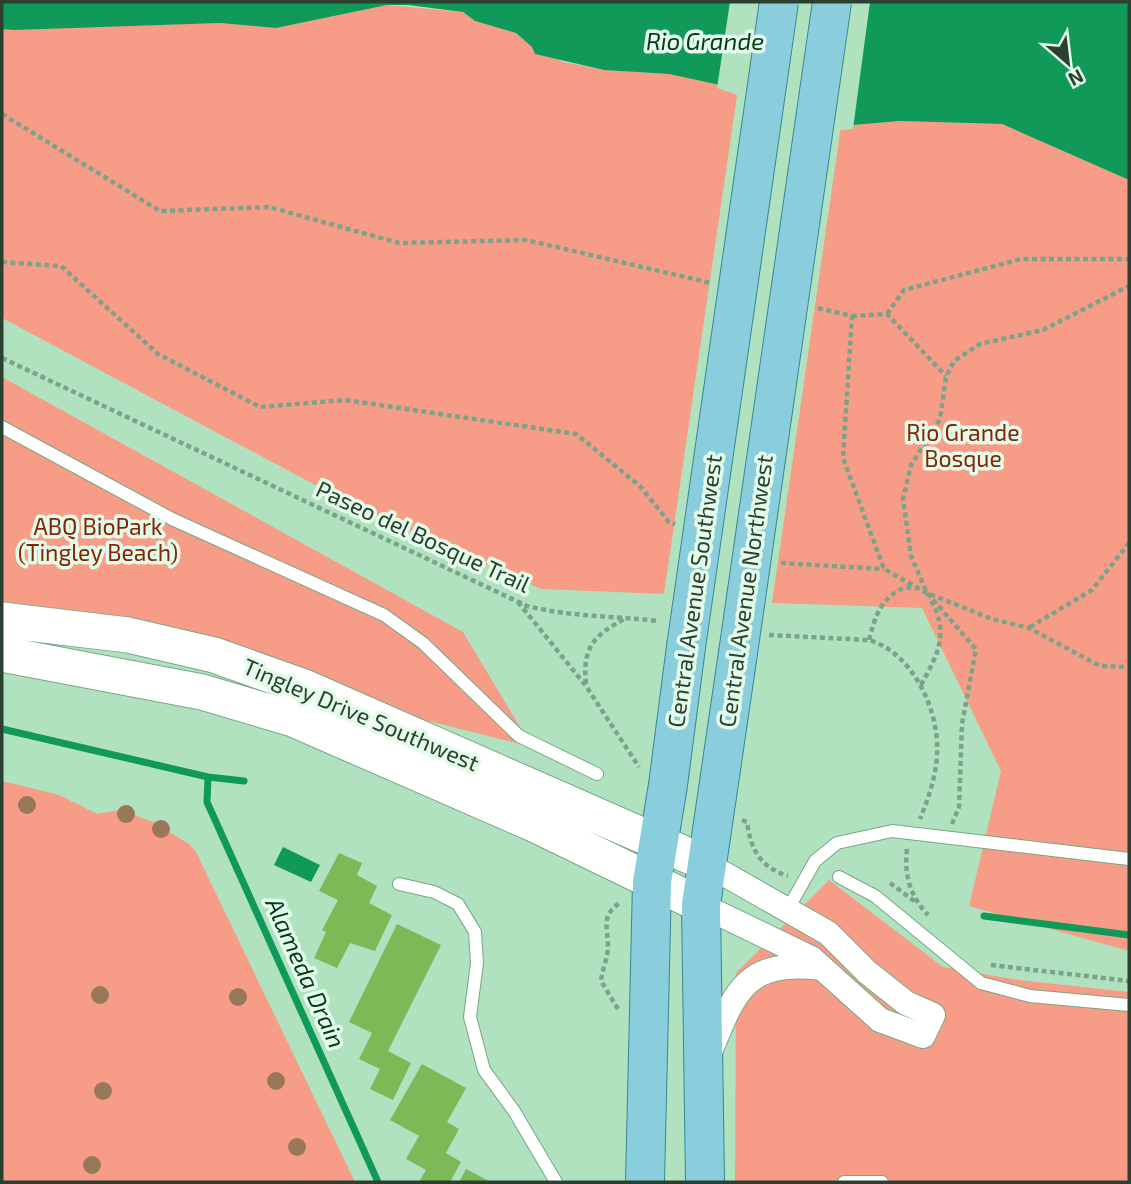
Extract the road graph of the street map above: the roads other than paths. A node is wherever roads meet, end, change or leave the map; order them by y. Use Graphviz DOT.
graph roads {
  1 [pos="779,2"];
  2 [pos="832,2"];
  3 [pos="2,426"];
  4 [pos="2,620"];
  5 [pos="2,654"];
  6 [pos="597,774"];
  7 [pos="659,842"];
  8 [pos="1129,859"];
  9 [pos="705,863"];
  10 [pos="839,877"];
  11 [pos="399,884"];
  12 [pos="637,892"];
  13 [pos="701,905"];
  14 [pos="788,909"];
  15 [pos="822,968"];
  16 [pos="1129,1005"];
  17 [pos="702,1072"];
  18 [pos="555,1182"];
  19 [pos="645,1182"];
  20 [pos="705,1182"];
  21 [pos="844,1182"];
  22 [pos="881,1182"];
  1 -- 7 [label="main road, Central Avenue Southwest, bridge"];
  2 -- 9 [label="main road, Central Avenue Northwest, bridge"];
  3 -- 6 [label="lane"];
  4 -- 7 [label="street, Tingley Drive Southwest"];
  5 -- 12 [label="street, Tingley Drive Southwest"];
  7 -- 9 [label="street, Tingley Drive Southwest"];
  7 -- 12 [label="main road, Central Avenue Southwest"];
  8 -- 14 [label="lane"];
  9 -- 13 [label="main road, Central Avenue Northwest"];
  9 -- 14 [label="street"];
  10 -- 16 [label="lane"];
  11 -- 18 [label="lane"];
  12 -- 13 [label="street, Tingley Drive Southwest"];
  12 -- 19 [label="main road, Central Avenue Southwest"];
  13 -- 15 [label="street"];
  13 -- 17 [label="main road, Central Avenue Northwest"];
  14 -- 15 [label="street"];
  15 -- 17 [label="street"];
  17 -- 20 [label="main road, Central Avenue Northwest"];
  21 -- 22 [label="lane"];
}
